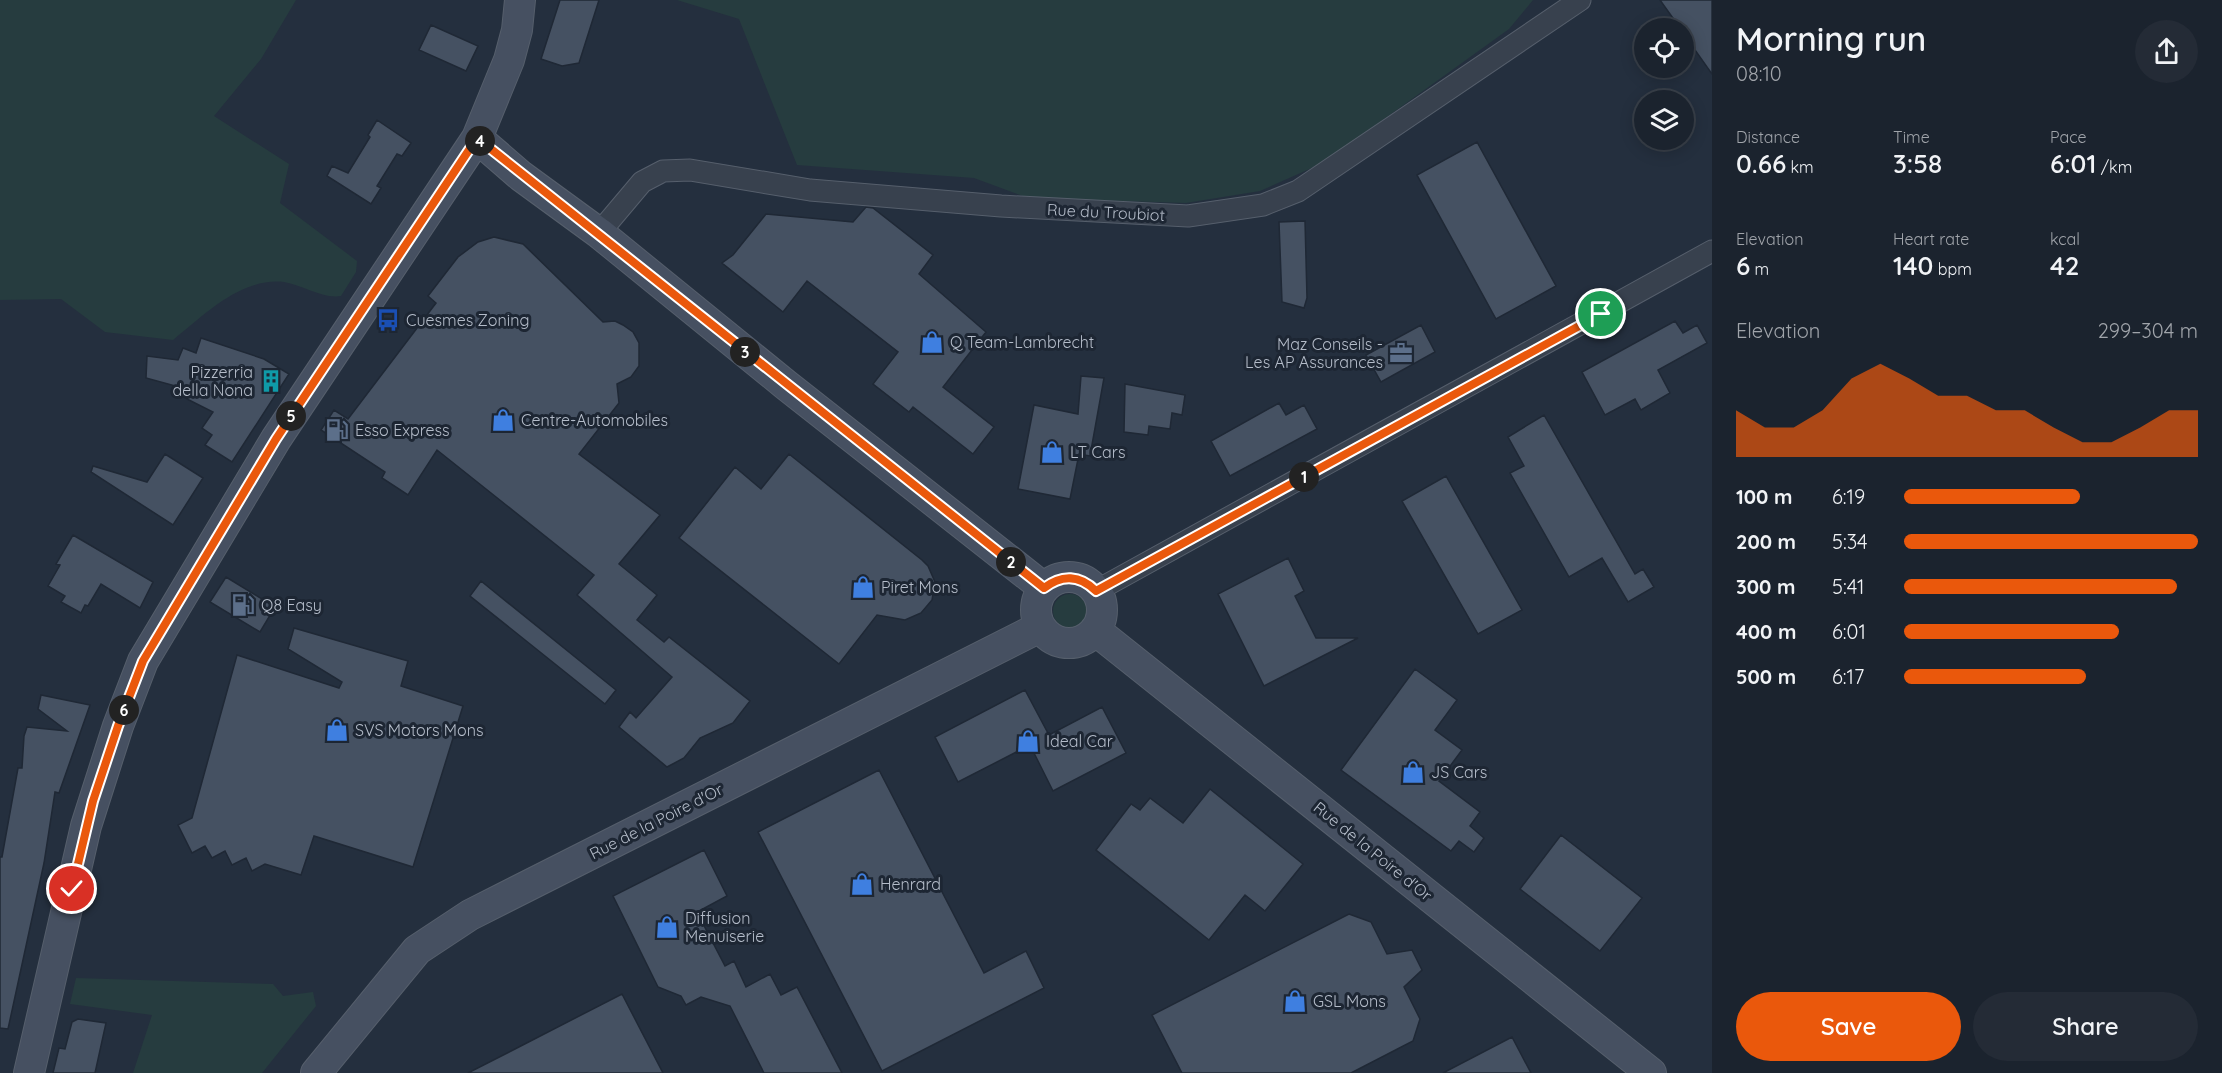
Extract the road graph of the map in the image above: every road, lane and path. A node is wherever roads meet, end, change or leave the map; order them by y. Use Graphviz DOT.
graph roads {
  1 [pos="520,0"];
  2 [pos="1580,0"];
  3 [pos="477,138"];
  4 [pos="599,233"];
  5 [pos="1712,251"];
  6 [pos="1044,588"];
  7 [pos="1096,591"];
  8 [pos="1040,627"];
  9 [pos="1095,630"];
  10 [pos="29,1073"];
  11 [pos="316,1073"];
  12 [pos="1651,1073"];
  1 -- 3 [label="street"];
  2 -- 4 [label="street, Rue du Troubiot"];
  3 -- 4 [label="street"];
  3 -- 10 [label="street"];
  4 -- 6 [label="street"];
  5 -- 7 [label="street"];
  6 -- 7 [label="street"];
  6 -- 8 [label="street"];
  7 -- 9 [label="street"];
  8 -- 9 [label="street"];
  8 -- 11 [label="street, Rue de la Poire d'Or"];
  9 -- 12 [label="street, Rue de la Poire d'Or"];
}
